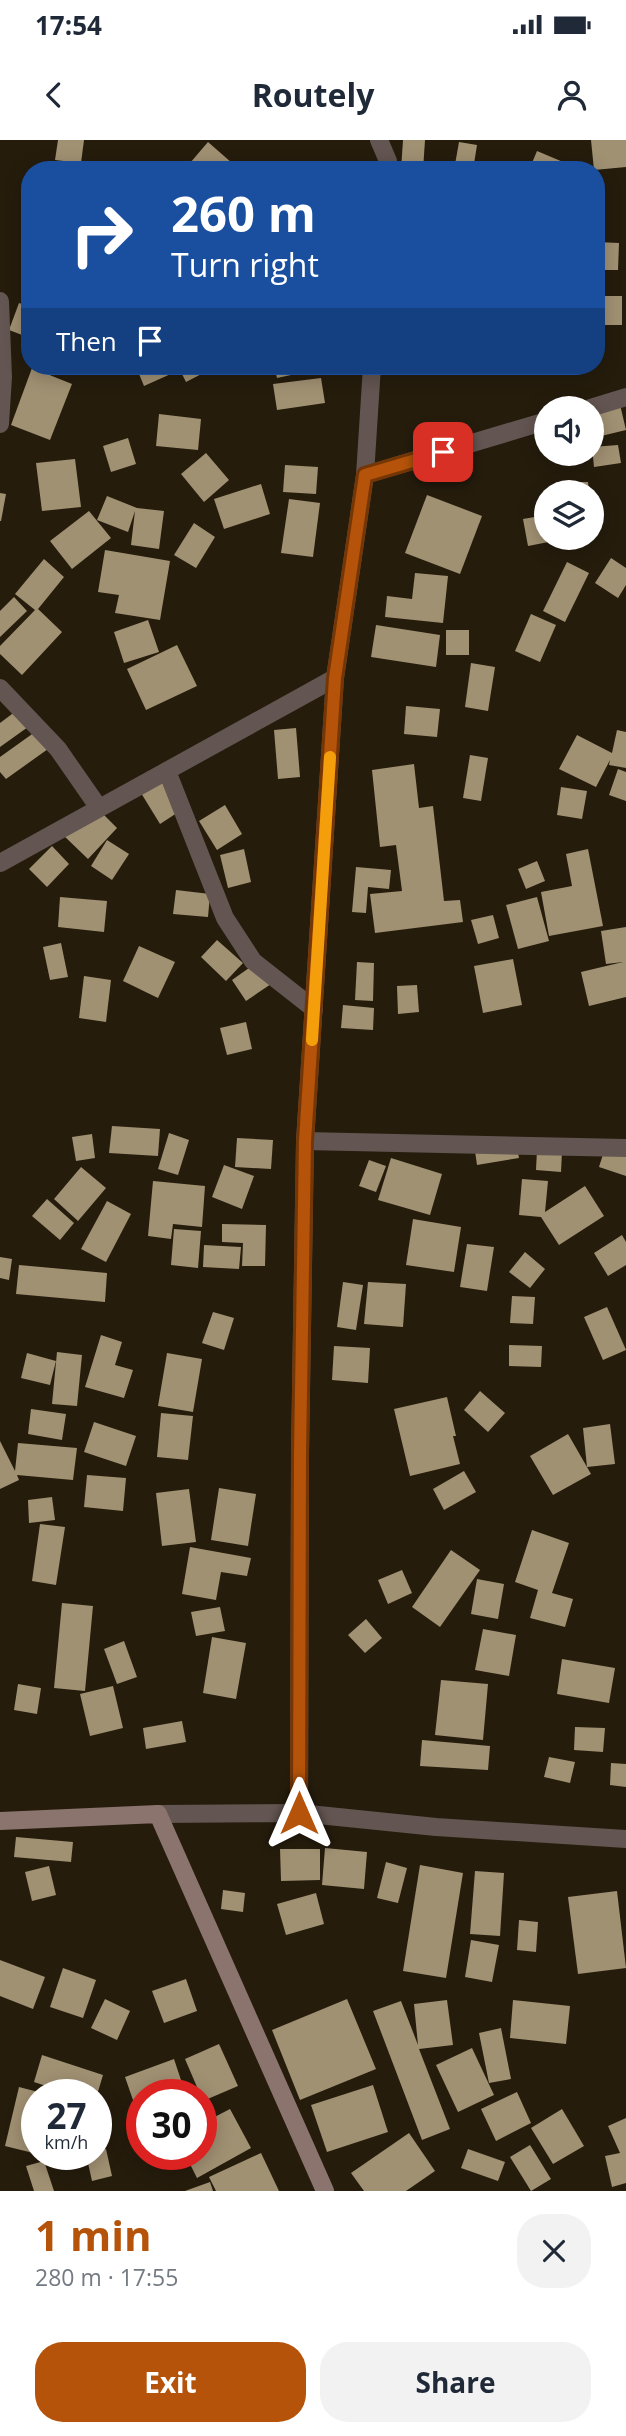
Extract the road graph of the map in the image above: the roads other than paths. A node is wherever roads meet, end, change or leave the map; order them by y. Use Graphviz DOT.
graph roads {
  1 [pos="379,140"];
  2 [pos="388,161"];
  3 [pos="0,301"];
  4 [pos="371,375"];
  5 [pos="626,397"];
  6 [pos="604,404"];
  7 [pos="0,424"];
  8 [pos="534,425"];
  9 [pos="365,475"];
  10 [pos="335,678"];
  11 [pos="0,688"];
  12 [pos="167,771"];
  13 [pos="99,808"];
  14 [pos="0,863"];
  15 [pos="314,1009"];
  16 [pos="305,1141"];
  17 [pos="626,1148"];
  18 [pos="299,1813"];
  19 [pos="158,1814"];
  20 [pos="0,1821"];
  21 [pos="626,1839"];
  22 [pos="326,2191"];
  1 -- 2 [label="street"];
  3 -- 7 [label="street"];
  4 -- 9 [label="street"];
  5 -- 6 [label="street"];
  8 -- 9 [label="street"];
  9 -- 10 [label="street"];
  10 -- 12 [label="street"];
  10 -- 15 [label="street"];
  11 -- 13 [label="street"];
  12 -- 13 [label="street"];
  12 -- 15 [label="street"];
  13 -- 14 [label="street"];
  15 -- 16 [label="street"];
  16 -- 17 [label="street"];
  16 -- 18 [label="street"];
  18 -- 19 [label="street"];
  18 -- 21 [label="street"];
  19 -- 20 [label="street"];
  19 -- 22 [label="street"];
}
